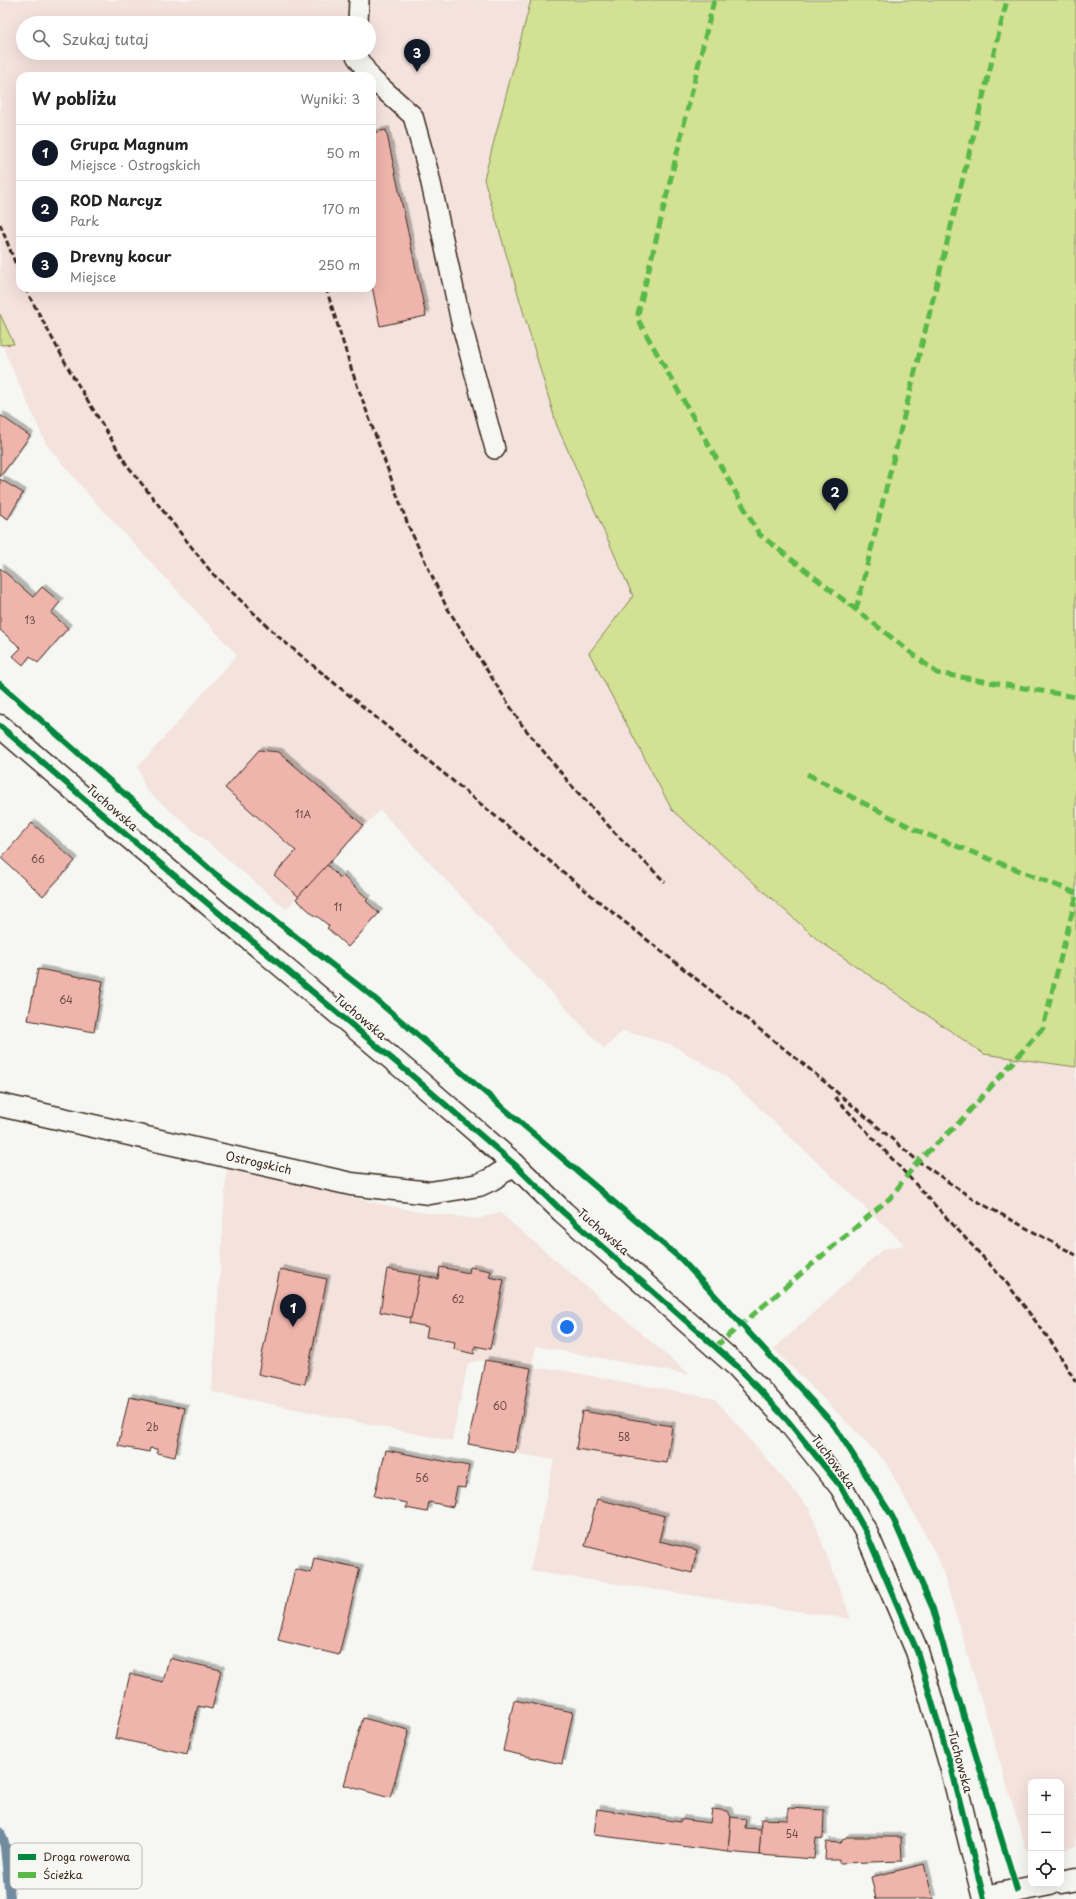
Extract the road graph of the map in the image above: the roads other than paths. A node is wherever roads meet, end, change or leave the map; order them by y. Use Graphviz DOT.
graph roads {
  1 [pos="359,0"];
  2 [pos="358,16"];
  3 [pos="359,60"];
  4 [pos="367,72"];
  5 [pos="376,83"];
  6 [pos="495,449"];
  7 [pos="0,726"];
  8 [pos="0,1105"];
  9 [pos="514,1164"];
  10 [pos="1076,1879"];
  11 [pos="1064,1881"];
  12 [pos="1036,1887"];
  13 [pos="984,1898"];
  1 -- 2 [label="lane"];
  3 -- 4 [label="lane"];
  5 -- 6 [label="lane"];
  7 -- 9 [label="street, Tuchowska"];
  8 -- 9 [label="street, Ostrogskich"];
  9 -- 13 [label="street, Tuchowska"];
  10 -- 11 [label="street"];
  12 -- 13 [label="street"];
}
